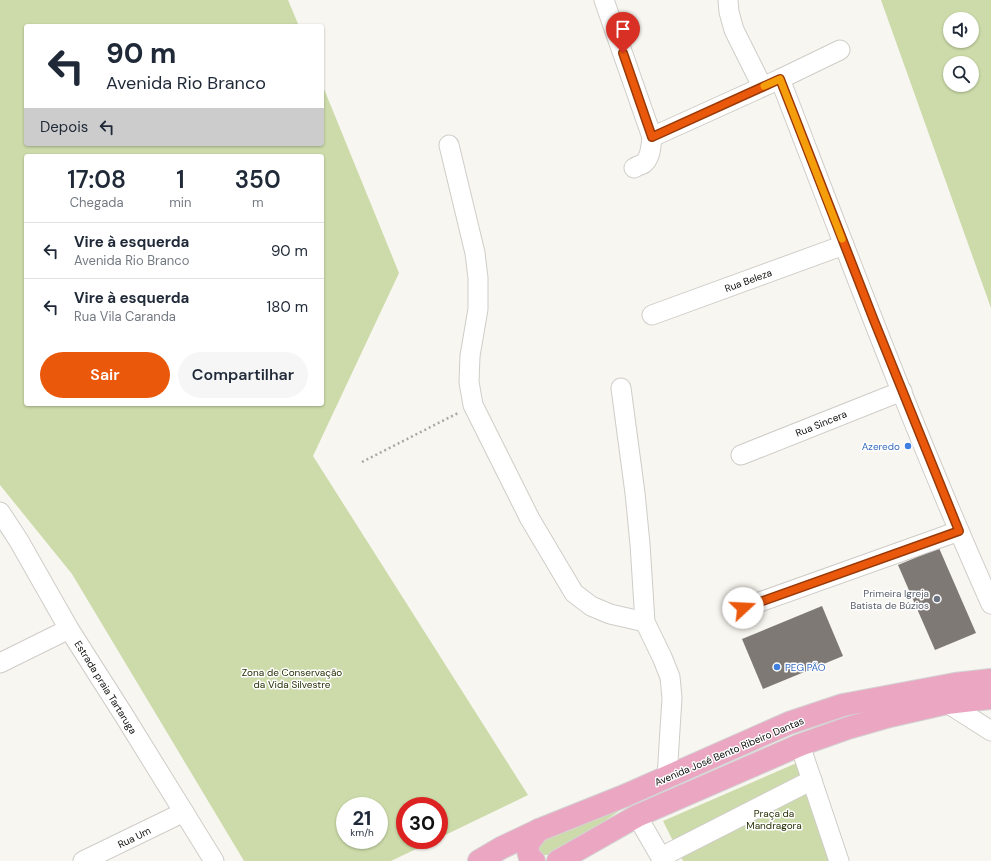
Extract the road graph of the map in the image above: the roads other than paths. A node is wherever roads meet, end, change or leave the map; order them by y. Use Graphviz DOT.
graph roads {
  1 [pos="604,0"];
  2 [pos="728,0"];
  3 [pos="840,50"];
  4 [pos="780,79"];
  5 [pos="762,86"];
  6 [pos="652,137"];
  7 [pos="449,145"];
  8 [pos="634,168"];
  9 [pos="844,246"];
  10 [pos="652,315"];
  11 [pos="621,388"];
  12 [pos="902,391"];
  13 [pos="741,455"];
  14 [pos="0,512"];
  15 [pos="959,531"];
  16 [pos="991,604"];
  17 [pos="743,608"];
  18 [pos="645,622"];
  19 [pos="69,629"];
  20 [pos="0,663"];
  21 [pos="991,680"];
  22 [pos="991,698"];
  23 [pos="947,703"];
  24 [pos="991,731"];
  25 [pos="800,745"];
  26 [pos="667,777"];
  27 [pos="812,780"];
  28 [pos="184,812"];
  29 [pos="638,816"];
  30 [pos="539,830"];
  31 [pos="662,859"];
  32 [pos="83,861"];
  33 [pos="214,861"];
  34 [pos="479,861"];
  35 [pos="534,861"];
  36 [pos="558,861"];
  37 [pos="839,861"];
  1 -- 6 [label="street"];
  2 -- 5 [label="street"];
  3 -- 4 [label="street"];
  4 -- 5 [label="street"];
  4 -- 9 [label="street"];
  5 -- 6 [label="street"];
  6 -- 8 [label="street"];
  7 -- 18 [label="street"];
  9 -- 10 [label="street, Rua Beleza"];
  9 -- 12 [label="street"];
  11 -- 18 [label="street"];
  12 -- 13 [label="street, Rua Sincera"];
  12 -- 15 [label="street"];
  14 -- 19 [label="street, Estrada praia Tartaruga"];
  15 -- 16 [label="street"];
  15 -- 17 [label="street"];
  18 -- 26 [label="street"];
  19 -- 20 [label="street"];
  19 -- 28 [label="street, Estrada praia Tartaruga"];
  21 -- 26 [label="main road, Avenida José Bento Ribeiro Dantas"];
  22 -- 23 [label="main road"];
  23 -- 24 [label="street"];
  23 -- 25 [label="main road"];
  25 -- 27 [label="street"];
  25 -- 29 [label="main road"];
  26 -- 30 [label="main road, Avenida José Bento Ribeiro Dantas"];
  27 -- 31 [label="street"];
  27 -- 37 [label="street"];
  28 -- 32 [label="street, Rua Um"];
  28 -- 33 [label="street, Estrada praia Tartaruga"];
  29 -- 31 [label="street"];
  29 -- 36 [label="main road"];
  30 -- 34 [label="main road, Avenida José Bento Ribeiro Dantas"];
  30 -- 35 [label="main road"];
}
